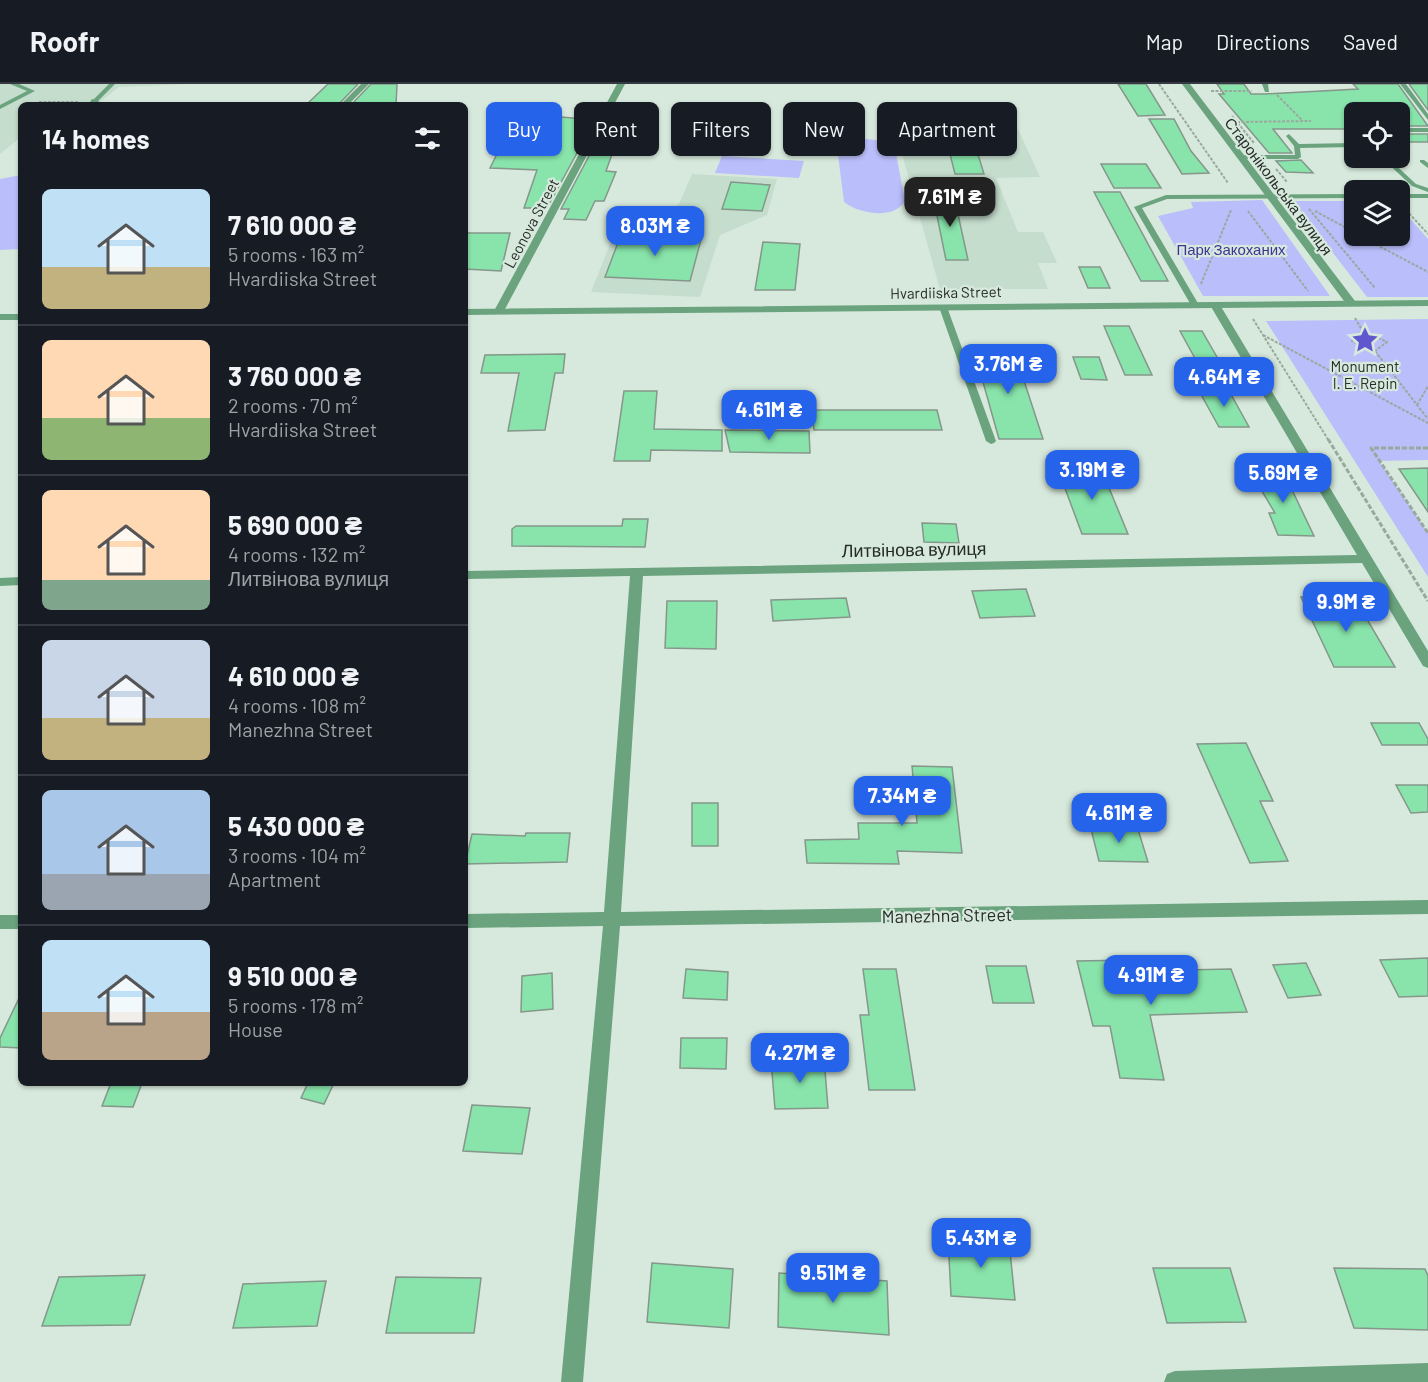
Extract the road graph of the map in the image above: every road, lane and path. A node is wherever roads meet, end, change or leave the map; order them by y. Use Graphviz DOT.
graph roads {
  1 [pos="13,84"];
  2 [pos="112,84"];
  3 [pos="365,84"];
  4 [pos="621,84"];
  5 [pos="1186,84"];
  6 [pos="1403,84"];
  7 [pos="1266,87"];
  8 [pos="1211,91"];
  9 [pos="8,102"];
  10 [pos="18,102"];
  11 [pos="95,102"];
  12 [pos="347,102"];
  13 [pos="0,107"];
  14 [pos="1428,118"];
  15 [pos="1303,121"];
  16 [pos="1311,121"];
  17 [pos="1237,122"];
  18 [pos="1410,130"];
  19 [pos="1428,130"];
  20 [pos="1289,136"];
  21 [pos="1297,146"];
  22 [pos="1344,146"];
  23 [pos="1241,157"];
  24 [pos="1422,161"];
  25 [pos="1428,166"];
  26 [pos="1396,168"];
  27 [pos="1428,190"];
  28 [pos="1269,195"];
  29 [pos="1344,196"];
  30 [pos="1410,196"];
  31 [pos="1428,196"];
  32 [pos="1307,206"];
  33 [pos="1410,214"];
  34 [pos="1344,226"];
  35 [pos="1428,234"];
  36 [pos="1379,246"];
  37 [pos="1428,272"];
  38 [pos="1351,303"];
  39 [pos="1428,303"];
  40 [pos="1195,305"];
  41 [pos="1215,305"];
  42 [pos="943,308"];
  43 [pos="499,311"];
  44 [pos="468,312"];
  45 [pos="1352,315"];
  46 [pos="1251,316"];
  47 [pos="0,317"];
  48 [pos="18,317"];
  49 [pos="1362,330"];
  50 [pos="1262,335"];
  51 [pos="1375,351"];
  52 [pos="1428,386"];
  53 [pos="1417,405"];
  54 [pos="1428,421"];
  55 [pos="991,441"];
  56 [pos="1428,448"];
  57 [pos="1428,533"];
  58 [pos="1364,559"];
  59 [pos="638,573"];
  60 [pos="468,575"];
  61 [pos="18,581"];
  62 [pos="0,582"];
  63 [pos="1428,601"];
  64 [pos="1428,663"];
  65 [pos="1428,907"];
  66 [pos="468,921"];
  67 [pos="612,921"];
  68 [pos="0,922"];
  69 [pos="18,922"];
  70 [pos="1428,1374"];
  71 [pos="572,1382"];
  72 [pos="1175,1382"];
  1 -- 9 [label="lane"];
  2 -- 11 [label="lane"];
  3 -- 12 [label="street"];
  4 -- 43 [label="street, Leonova Street"];
  5 -- 23 [label="street, Старонікольська вулиця"];
  6 -- 14 [label="lane"];
  7 -- 8 [label="path"];
  7 -- 15 [label="path"];
  9 -- 10 [label="path"];
  9 -- 13 [label="lane"];
  15 -- 16 [label="path"];
  15 -- 17 [label="path"];
  18 -- 19 [label="lane"];
  20 -- 21 [label="lane"];
  21 -- 22 [label="lane"];
  21 -- 23 [label="lane"];
  23 -- 28 [label="street, Старонікольська вулиця"];
  24 -- 25 [label="lane"];
  26 -- 27 [label="lane"];
  28 -- 29 [label="lane"];
  28 -- 38 [label="street, Старонікольська вулиця"];
  28 -- 40 [label="lane"];
  30 -- 31 [label="lane"];
  32 -- 34 [label="path"];
  33 -- 35 [label="path"];
  36 -- 37 [label="path"];
  38 -- 39 [label="street, Hvardiiska Street"];
  38 -- 41 [label="street, Hvardiiska Street"];
  40 -- 41 [label="street, Hvardiiska Street"];
  40 -- 42 [label="street, Hvardiiska Street"];
  41 -- 58 [label="street"];
  42 -- 43 [label="street, Hvardiiska Street"];
  42 -- 55 [label="lane"];
  43 -- 44 [label="street, Hvardiiska Street"];
  45 -- 49 [label="path"];
  46 -- 50 [label="path"];
  47 -- 48 [label="street"];
  49 -- 51 [label="path"];
  49 -- 51 [label="path"];
  50 -- 54 [label="path"];
  50 -- 63 [label="path"];
  51 -- 53 [label="path"];
  52 -- 53 [label="path"];
  53 -- 54 [label="path"];
  56 -- 57 [label="path"];
  58 -- 59 [label="street, Литвінова вулиця"];
  58 -- 64 [label="street"];
  59 -- 60 [label="street, Литвінова вулиця"];
  59 -- 67 [label="street"];
  61 -- 62 [label="street"];
  65 -- 67 [label="street, Manezhna Street"];
  66 -- 67 [label="street, Manezhna Street"];
  67 -- 71 [label="street"];
  68 -- 69 [label="street"];
  70 -- 72 [label="street"];
}
